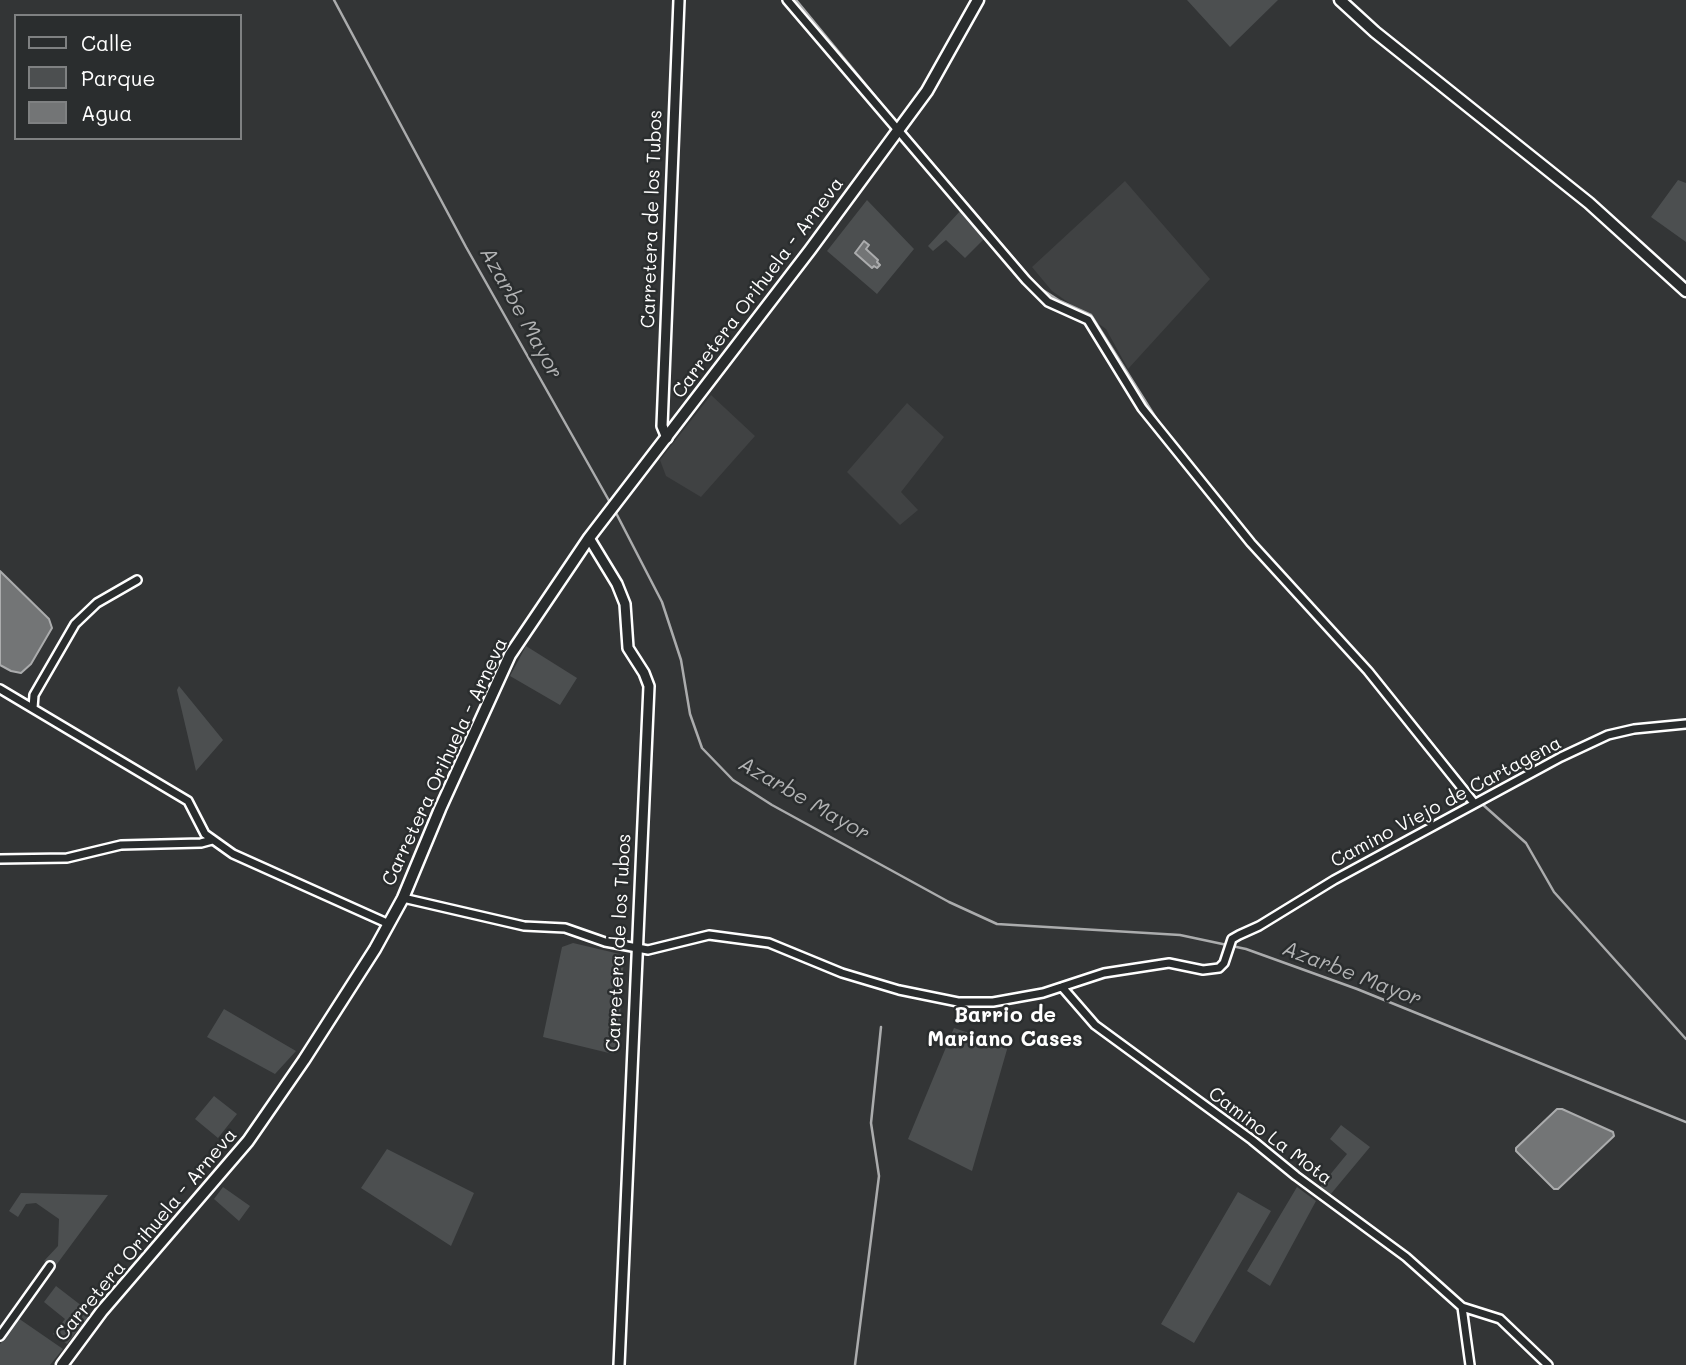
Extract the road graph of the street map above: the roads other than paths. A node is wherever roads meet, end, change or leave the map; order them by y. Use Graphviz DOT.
graph roads {
  1 [pos="679,0"];
  2 [pos="788,0"];
  3 [pos="978,0"];
  4 [pos="1340,0"];
  5 [pos="900,128"];
  6 [pos="1686,291"];
  7 [pos="667,438"];
  8 [pos="589,538"];
  9 [pos="136,580"];
  10 [pos="0,689"];
  11 [pos="33,708"];
  12 [pos="1682,724"];
  13 [pos="1686,733"];
  14 [pos="1474,803"];
  15 [pos="212,840"];
  16 [pos="0,859"];
  17 [pos="402,898"];
  18 [pos="388,924"];
  19 [pos="636,948"];
  20 [pos="1062,987"];
  21 [pos="50,1266"];
  22 [pos="1462,1307"];
  23 [pos="0,1336"];
  24 [pos="62,1365"];
  25 [pos="619,1365"];
  26 [pos="1470,1365"];
  27 [pos="1548,1365"];
  1 -- 7 [label="street, Carretera de los Tubos"];
  2 -- 5 [label="street"];
  3 -- 5 [label="main road, Carretera Orihuela - Arneva"];
  4 -- 6 [label="main road"];
  5 -- 7 [label="main road, Carretera Orihuela - Arneva"];
  5 -- 14 [label="street"];
  7 -- 8 [label="main road, Carretera Orihuela - Arneva"];
  8 -- 17 [label="main road, Carretera Orihuela - Arneva"];
  8 -- 19 [label="street, Carretera de los Tubos"];
  9 -- 11 [label="street"];
  10 -- 11 [label="street"];
  11 -- 15 [label="street"];
  12 -- 13 [label="street"];
  12 -- 14 [label="street, Camino Viejo de Cartagena"];
  14 -- 20 [label="street, Camino Viejo de Cartagena"];
  15 -- 16 [label="street"];
  15 -- 18 [label="street"];
  17 -- 18 [label="main road, Carretera Orihuela - Arneva"];
  17 -- 19 [label="street"];
  18 -- 24 [label="main road, Carretera Orihuela - Arneva"];
  19 -- 20 [label="street"];
  19 -- 25 [label="street, Carretera de los Tubos"];
  20 -- 22 [label="street, Camino La Mota"];
  21 -- 23 [label="street"];
  22 -- 26 [label="street"];
  22 -- 27 [label="street"];
}
